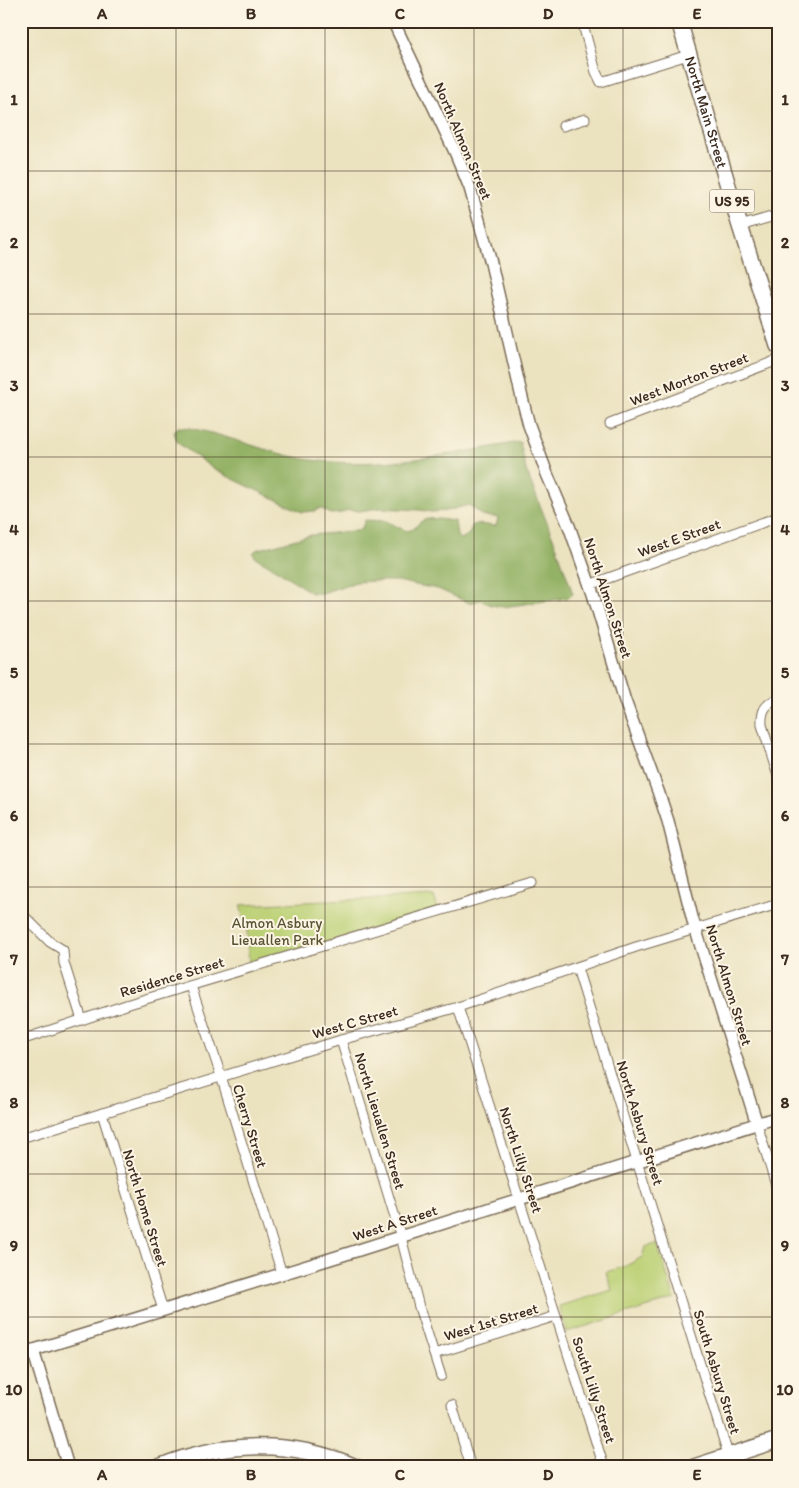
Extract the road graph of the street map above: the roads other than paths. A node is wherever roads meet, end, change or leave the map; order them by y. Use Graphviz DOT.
graph roads {
  1 [pos="393,21"];
  2 [pos="582,21"];
  3 [pos="679,21"];
  4 [pos="688,55"];
  5 [pos="585,119"];
  6 [pos="563,126"];
  7 [pos="778,215"];
  8 [pos="740,226"];
  9 [pos="778,346"];
  10 [pos="778,360"];
  11 [pos="610,424"];
  12 [pos="778,517"];
  13 [pos="590,585"];
  14 [pos="778,700"];
  15 [pos="778,776"];
  16 [pos="532,883"];
  17 [pos="778,904"];
  18 [pos="21,913"];
  19 [pos="696,929"];
  20 [pos="577,968"];
  21 [pos="191,986"];
  22 [pos="458,1007"];
  23 [pos="82,1020"];
  24 [pos="21,1040"];
  25 [pos="341,1040"];
  26 [pos="221,1076"];
  27 [pos="102,1114"];
  28 [pos="778,1117"];
  29 [pos="756,1124"];
  30 [pos="21,1138"];
  31 [pos="637,1161"];
  32 [pos="778,1192"];
  33 [pos="519,1199"];
  34 [pos="401,1237"];
  35 [pos="282,1274"];
  36 [pos="676,1286"];
  37 [pos="163,1310"];
  38 [pos="21,1316"];
  39 [pos="557,1319"];
  40 [pos="24,1325"];
  41 [pos="110,1327"];
  42 [pos="27,1352"];
  43 [pos="434,1354"];
  44 [pos="441,1376"];
  45 [pos="47,1397"];
  46 [pos="452,1405"];
  47 [pos="778,1440"];
  48 [pos="731,1461"];
  49 [pos="68,1467"];
  50 [pos="159,1467"];
  51 [pos="356,1467"];
  52 [pos="471,1467"];
  53 [pos="604,1467"];
  54 [pos="694,1467"];
  1 -- 13 [label="street, North Almon Street"];
  2 -- 4 [label="street"];
  3 -- 4 [label="main road, North Main Street / US 95"];
  4 -- 8 [label="main road, North Main Street / US 95"];
  5 -- 6 [label="street"];
  7 -- 8 [label="street"];
  8 -- 9 [label="main road, North Main Street / US 95"];
  10 -- 11 [label="street, West Morton Street"];
  12 -- 13 [label="street, West E Street"];
  13 -- 19 [label="street, North Almon Street"];
  14 -- 15 [label="street"];
  16 -- 21 [label="street, Residence Street"];
  17 -- 19 [label="street, West C Street"];
  18 -- 23 [label="street"];
  19 -- 20 [label="street, West C Street"];
  19 -- 29 [label="street, North Almon Street"];
  20 -- 22 [label="street, West C Street"];
  20 -- 31 [label="street, North Asbury Street"];
  21 -- 23 [label="street, Residence Street"];
  21 -- 26 [label="street, Cherry Street"];
  22 -- 25 [label="street, West C Street"];
  22 -- 33 [label="street, North Lilly Street"];
  23 -- 24 [label="street, Residence Street"];
  25 -- 26 [label="street, West C Street"];
  25 -- 34 [label="street, North Lieuallen Street"];
  26 -- 27 [label="street, West C Street"];
  26 -- 35 [label="street, Cherry Street"];
  27 -- 30 [label="street, West C Street"];
  27 -- 37 [label="street, North Home Street"];
  28 -- 29 [label="street, West A Street"];
  29 -- 31 [label="street, West A Street"];
  29 -- 32 [label="street, North Almon Street"];
  31 -- 33 [label="street, West A Street"];
  31 -- 36 [label="street, North Asbury Street"];
  33 -- 34 [label="street, West A Street"];
  33 -- 39 [label="street, North Lilly Street"];
  34 -- 35 [label="street, West A Street"];
  34 -- 43 [label="street, North Lieuallen Street"];
  35 -- 37 [label="street, West A Street"];
  36 -- 48 [label="street, South Asbury Street"];
  37 -- 41 [label="street, West A Street"];
  38 -- 40 [label="street"];
  39 -- 43 [label="street, West 1st Street"];
  39 -- 53 [label="street, South Lilly Street"];
  41 -- 42 [label="street, West A Street"];
  41 -- 45 [label="street"];
  42 -- 45 [label="street"];
  43 -- 44 [label="street, North Lieuallen Street"];
  45 -- 49 [label="street"];
  46 -- 52 [label="street"];
  47 -- 48 [label="main road"];
  48 -- 54 [label="main road"];
  50 -- 51 [label="main road"];
}
